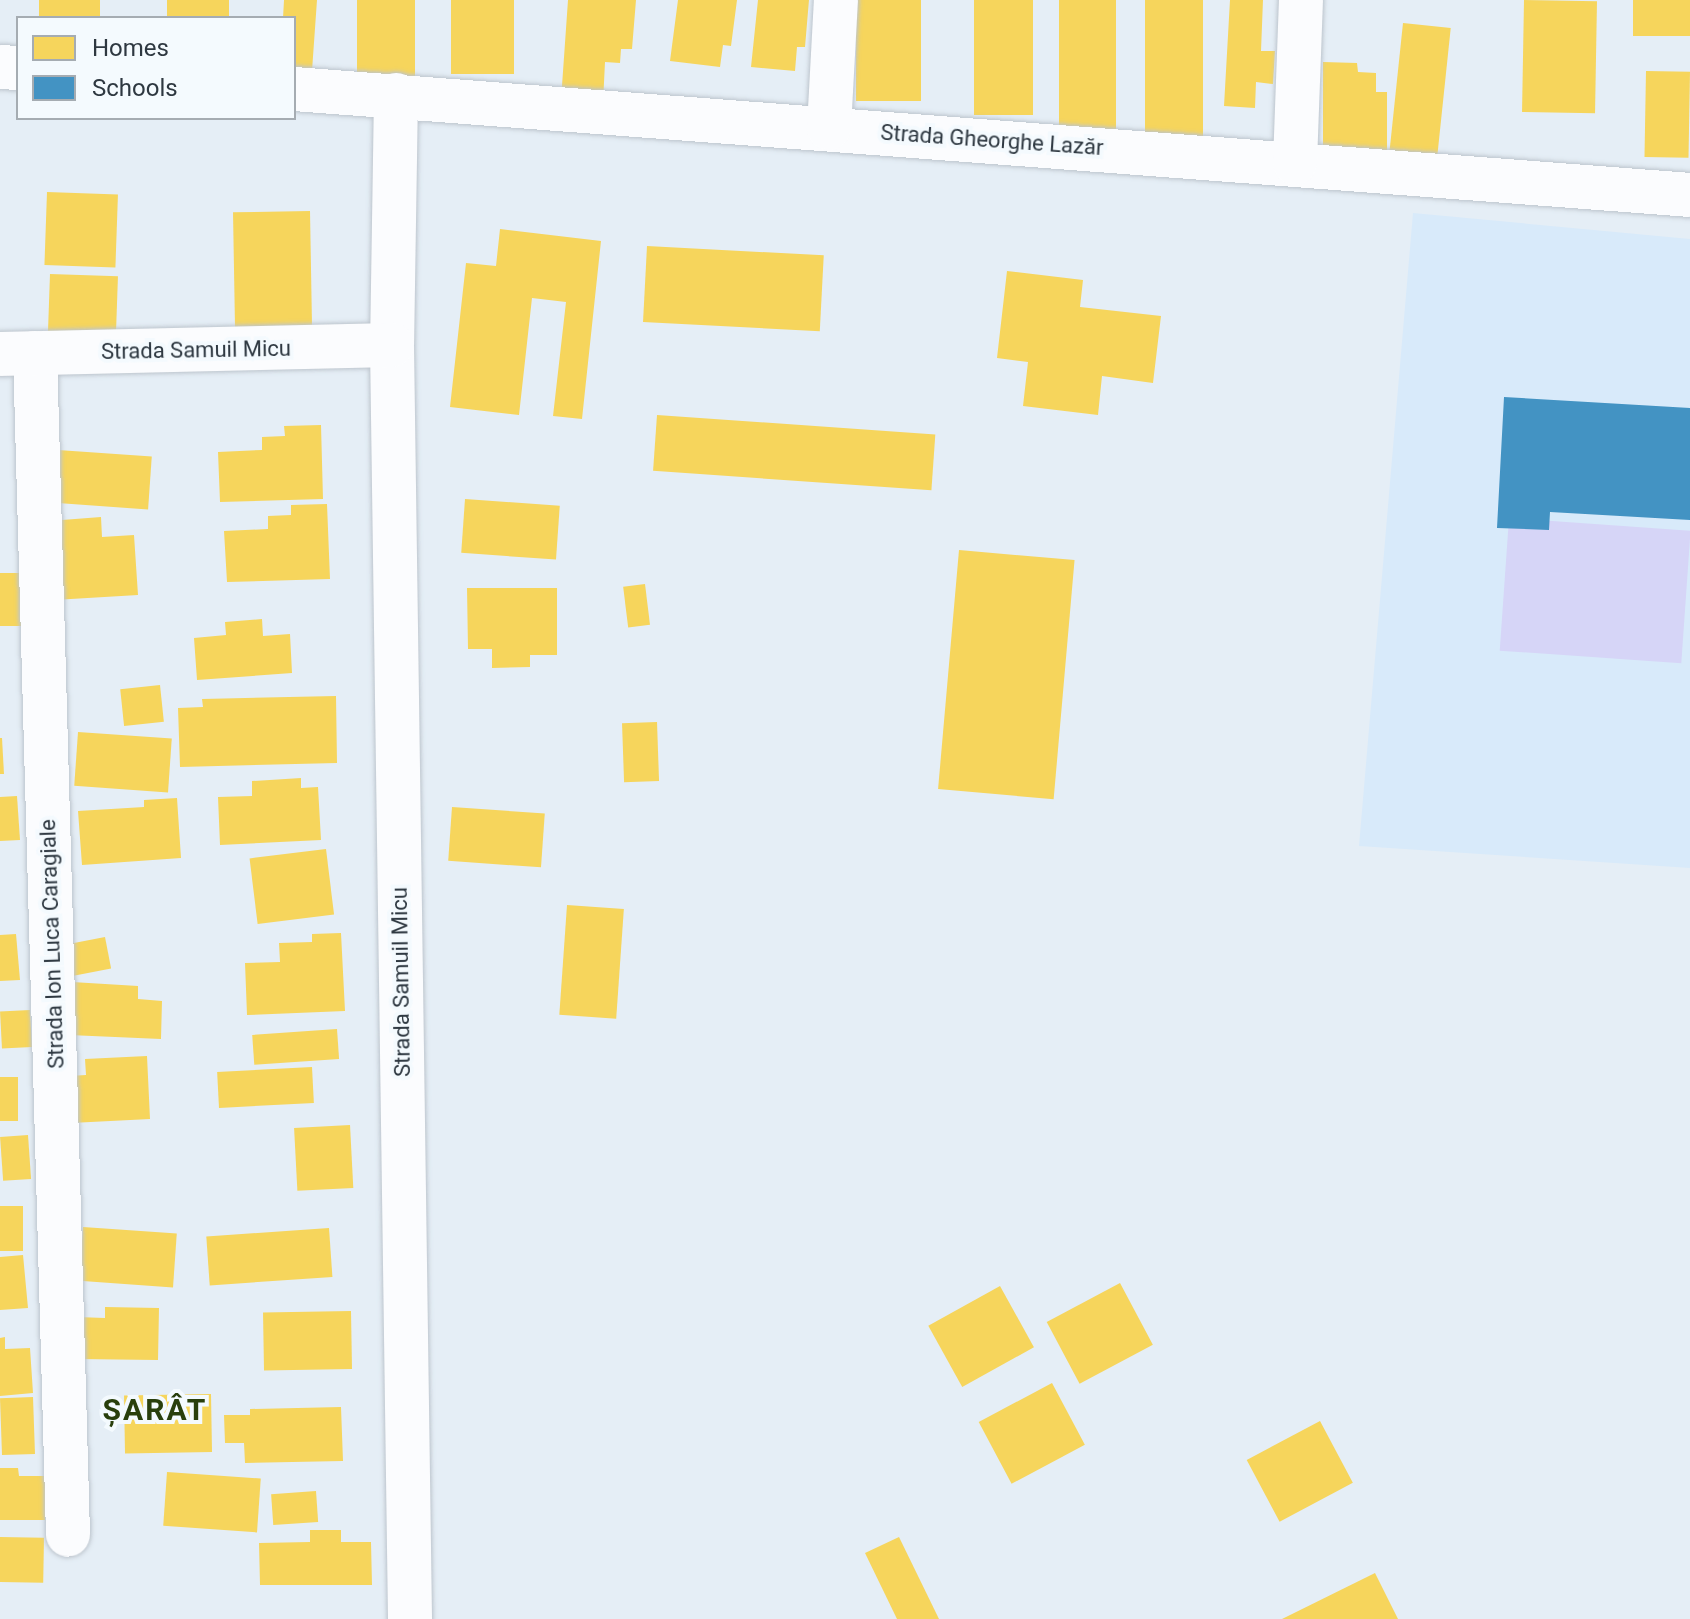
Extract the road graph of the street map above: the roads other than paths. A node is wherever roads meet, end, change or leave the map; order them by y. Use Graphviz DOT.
graph roads {
  1 [pos="836,0"];
  2 [pos="1301,0"];
  3 [pos="296,89"];
  4 [pos="396,95"];
  5 [pos="829,128"];
  6 [pos="1295,163"];
  7 [pos="1690,195"];
  8 [pos="392,345"];
  9 [pos="18,353"];
  10 [pos="68,1535"];
  11 [pos="410,1619"];
  1 -- 5 [label="street"];
  2 -- 6 [label="street"];
  3 -- 4 [label="street, Strada Gheorghe Lazăr"];
  4 -- 5 [label="street, Strada Gheorghe Lazăr"];
  4 -- 8 [label="street, Strada Samuil Micu"];
  5 -- 6 [label="street, Strada Gheorghe Lazăr"];
  6 -- 7 [label="street, Strada Gheorghe Lazăr"];
  8 -- 9 [label="street, Strada Samuil Micu"];
  8 -- 11 [label="street, Strada Samuil Micu"];
  9 -- 10 [label="street, Strada Ion Luca Caragiale"];
}
